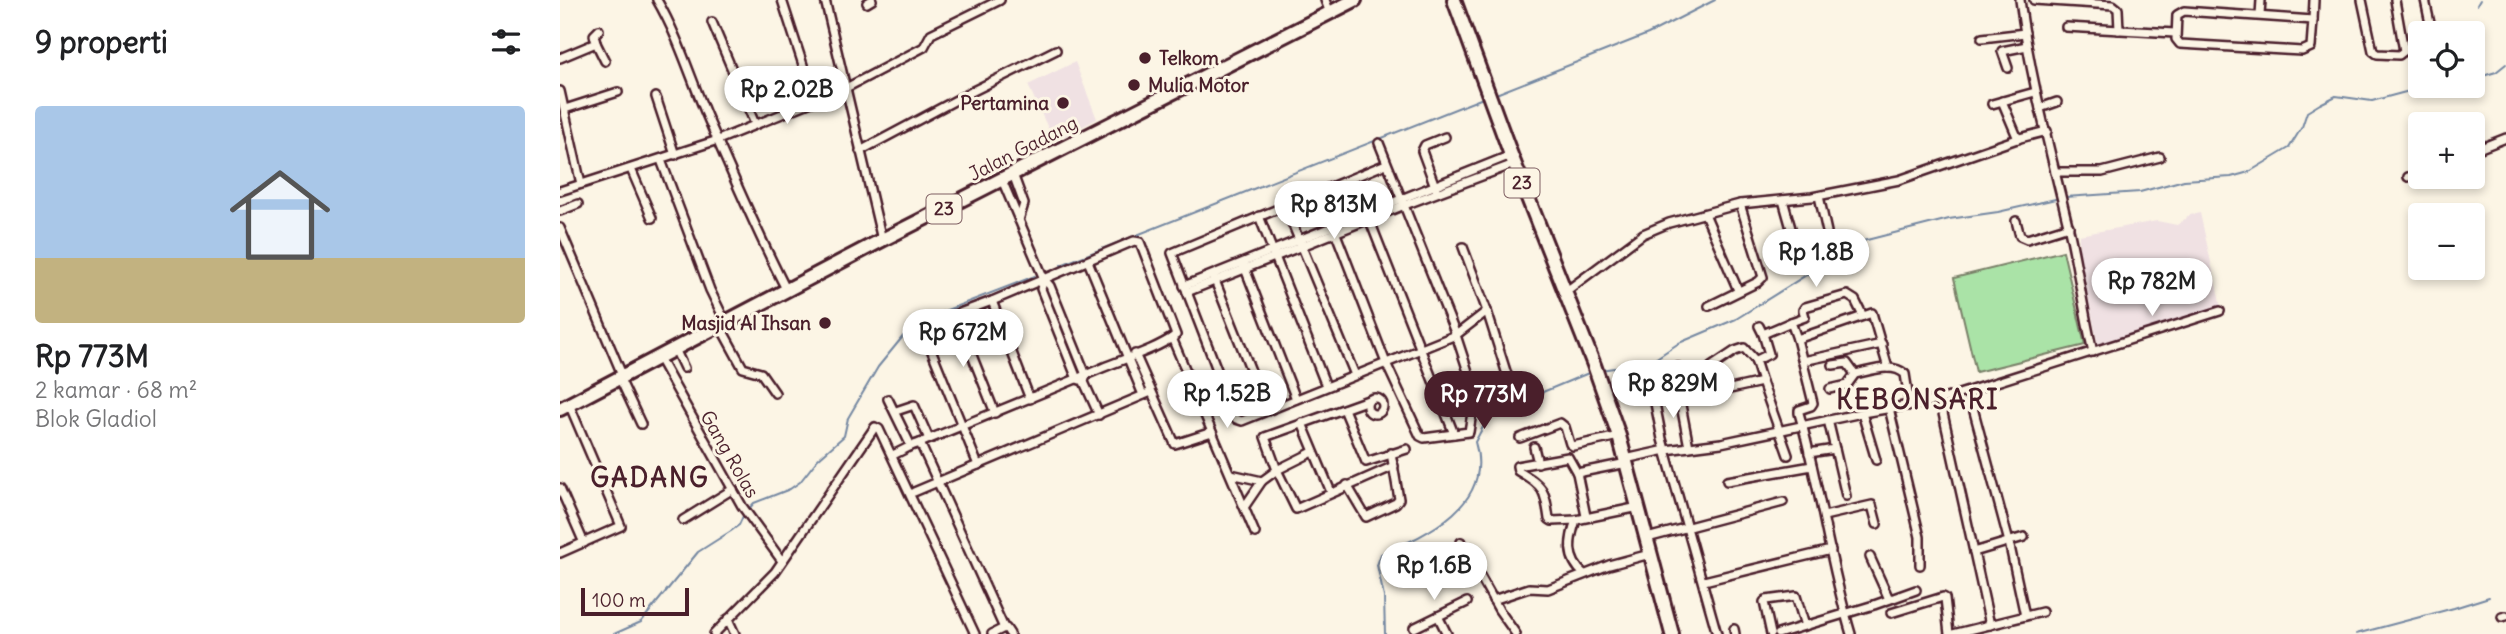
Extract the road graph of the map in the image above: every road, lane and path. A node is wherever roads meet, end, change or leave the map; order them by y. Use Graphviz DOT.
graph roads {
  1 [pos="657,0"];
  2 [pos="782,0"];
  3 [pos="825,0"];
  4 [pos="1000,0"];
  5 [pos="1325,0"];
  6 [pos="1355,0"];
  7 [pos="1454,0"];
  8 [pos="2261,0"];
  9 [pos="2314,0"];
  10 [pos="2362,0"];
  11 [pos="2395,0"];
  12 [pos="2425,0"];
  13 [pos="2037,1"];
  14 [pos="2021,4"];
  15 [pos="1330,13"];
  16 [pos="2260,15"];
  17 [pos="2313,20"];
  18 [pos="2430,21"];
  19 [pos="712,22"];
  20 [pos="2066,27"];
  21 [pos="599,30"];
  22 [pos="2119,30"];
  23 [pos="2025,33"];
  24 [pos="2175,33"];
  25 [pos="1982,38"];
  26 [pos="596,43"];
  27 [pos="2027,46"];
  28 [pos="2408,48"];
  29 [pos="1056,50"];
  30 [pos="2404,51"];
  31 [pos="560,58"];
  32 [pos="604,61"];
  33 [pos="2008,68"];
  34 [pos="846,88"];
  35 [pos="560,91"];
  36 [pos="618,92"];
  37 [pos="2035,92"];
  38 [pos="656,97"];
  39 [pos="814,99"];
  40 [pos="2002,101"];
  41 [pos="2057,102"];
  42 [pos="1992,104"];
  43 [pos="2040,108"];
  44 [pos="565,109"];
  45 [pos="755,124"];
  46 [pos="2047,131"];
  47 [pos="1445,137"];
  48 [pos="2506,138"];
  49 [pos="2018,139"];
  50 [pos="718,140"];
  51 [pos="1379,143"];
  52 [pos="2485,146"];
  53 [pos="860,151"];
  54 [pos="675,155"];
  55 [pos="2160,157"];
  56 [pos="1513,159"];
  57 [pos="661,160"];
  58 [pos="1386,164"];
  59 [pos="631,169"];
  60 [pos="2055,172"];
  61 [pos="1007,177"];
  62 [pos="581,184"];
  63 [pos="1436,189"];
  64 [pos="560,191"];
  65 [pos="1819,196"];
  66 [pos="1783,200"];
  67 [pos="1401,202"];
  68 [pos="578,204"];
  69 [pos="1740,204"];
  70 [pos="1285,206"];
  71 [pos="560,211"];
  72 [pos="1705,214"];
  73 [pos="1259,216"];
  74 [pos="1368,216"];
  75 [pos="652,218"];
  76 [pos="1019,221"];
  77 [pos="2016,221"];
  78 [pos="2069,226"];
  79 [pos="560,228"];
  80 [pos="1334,230"];
  81 [pos="1828,232"];
  82 [pos="882,240"];
  83 [pos="1302,243"];
  84 [pos="1463,247"];
  85 [pos="1798,253"];
  86 [pos="1274,255"];
  87 [pos="1088,261"];
  88 [pos="1244,267"];
  89 [pos="1214,278"];
  90 [pos="1044,279"];
  91 [pos="1185,289"];
  92 [pos="1738,290"];
  93 [pos="787,291"];
  94 [pos="1564,292"];
  95 [pos="992,301"];
  96 [pos="1709,306"];
  97 [pos="1487,311"];
  98 [pos="2220,311"];
  99 [pos="956,315"];
  100 [pos="1863,316"];
  101 [pos="1791,322"];
  102 [pos="1065,323"];
  103 [pos="723,325"];
  104 [pos="1759,326"];
  105 [pos="1057,327"];
  106 [pos="1763,334"];
  107 [pos="1456,335"];
  108 [pos="1172,338"];
  109 [pos="1797,339"];
  110 [pos="1882,344"];
  111 [pos="1422,348"];
  112 [pos="675,349"];
  113 [pos="2093,352"];
  114 [pos="1135,354"];
  115 [pos="659,358"];
  116 [pos="1126,358"];
  117 [pos="1755,361"];
  118 [pos="1803,361"];
  119 [pos="1387,363"];
  120 [pos="1833,365"];
  121 [pos="1678,367"];
  122 [pos="1712,367"];
  123 [pos="684,368"];
  124 [pos="1888,368"];
  125 [pos="1355,374"];
  126 [pos="1855,374"];
  127 [pos="622,378"];
  128 [pos="1083,379"];
  129 [pos="1762,382"];
  130 [pos="1510,384"];
  131 [pos="1326,386"];
  132 [pos="1830,389"];
  133 [pos="1151,392"];
  134 [pos="775,393"];
  135 [pos="1969,393"];
  136 [pos="1143,395"];
  137 [pos="1030,398"];
  138 [pos="1654,398"];
  139 [pos="888,399"];
  140 [pos="1296,399"];
  141 [pos="1371,399"];
  142 [pos="1682,399"];
  143 [pos="1940,400"];
  144 [pos="1356,405"];
  145 [pos="1910,406"];
  146 [pos="565,407"];
  147 [pos="1889,408"];
  148 [pos="1343,409"];
  149 [pos="1369,410"];
  150 [pos="896,411"];
  151 [pos="1267,411"];
  152 [pos="995,413"];
  153 [pos="1862,413"];
  154 [pos="1099,415"];
  155 [pos="1828,420"];
  156 [pos="1302,423"];
  157 [pos="641,424"];
  158 [pos="961,426"];
  159 [pos="1803,426"];
  160 [pos="1779,430"];
  161 [pos="1212,432"];
  162 [pos="1454,434"];
  163 [pos="1619,436"];
  164 [pos="1520,438"];
  165 [pos="929,439"];
  166 [pos="920,443"];
  167 [pos="911,446"];
  168 [pos="1534,447"];
  169 [pos="1689,447"];
  170 [pos="1407,449"];
  171 [pos="1835,449"];
  172 [pos="1666,450"];
  173 [pos="1313,452"];
  174 [pos="1391,453"];
  175 [pos="1809,453"];
  176 [pos="895,454"];
  177 [pos="1788,454"];
  178 [pos="1876,460"];
  179 [pos="1626,461"];
  180 [pos="1366,462"];
  181 [pos="1538,463"];
  182 [pos="978,464"];
  183 [pos="1394,466"];
  184 [pos="1812,466"];
  185 [pos="1277,470"];
  186 [pos="1577,473"];
  187 [pos="1231,474"];
  188 [pos="1372,475"];
  189 [pos="937,481"];
  190 [pos="1262,481"];
  191 [pos="1727,481"];
  192 [pos="1347,485"];
  193 [pos="560,488"];
  194 [pos="733,489"];
  195 [pos="914,492"];
  196 [pos="1331,492"];
  197 [pos="1846,496"];
  198 [pos="1783,502"];
  199 [pos="1244,506"];
  200 [pos="1639,507"];
  201 [pos="1586,516"];
  202 [pos="1824,516"];
  203 [pos="683,520"];
  204 [pos="1576,520"];
  205 [pos="1877,524"];
  206 [pos="1687,528"];
  207 [pos="1255,533"];
  208 [pos="2024,537"];
  209 [pos="1647,538"];
  210 [pos="1461,542"];
  211 [pos="2009,542"];
  212 [pos="584,543"];
  213 [pos="1830,550"];
  214 [pos="1974,552"];
  215 [pos="560,554"];
  216 [pos="1650,554"];
  217 [pos="1870,557"];
  218 [pos="782,561"];
  219 [pos="1920,565"];
  220 [pos="1584,574"];
  221 [pos="1703,581"];
  222 [pos="1916,590"];
  223 [pos="1889,599"];
  224 [pos="1493,600"];
  225 [pos="1467,602"];
  226 [pos="2042,612"];
  227 [pos="1891,613"];
  228 [pos="1844,614"];
  229 [pos="1438,615"];
  230 [pos="2025,616"];
  231 [pos="727,619"];
  232 [pos="1990,625"];
  233 [pos="1414,628"];
  234 [pos="1801,629"];
  235 [pos="1007,631"];
  236 [pos="714,634"];
  237 [pos="735,634"];
  238 [pos="975,634"];
  239 [pos="992,634"];
  240 [pos="1447,634"];
  241 [pos="1516,634"];
  242 [pos="1672,634"];
  243 [pos="1717,634"];
  244 [pos="1771,634"];
  245 [pos="1778,634"];
  246 [pos="1851,634"];
  247 [pos="1951,634"];
  1 -- 50 [label="street"];
  2 -- 39 [label="street"];
  3 -- 34 [label="street"];
  4 -- 34 [label="street"];
  5 -- 15 [label="street"];
  6 -- 15 [label="highway, Jalan Gadang / 23"];
  7 -- 56 [label="highway, 23"];
  8 -- 16 [label="street"];
  9 -- 17 [label="street"];
  10 -- 30 [label="street"];
  11 -- 30 [label="street"];
  12 -- 18 [label="street"];
  13 -- 14 [label="street"];
  13 -- 22 [label="street"];
  14 -- 23 [label="street"];
  15 -- 61 [label="highway, Jalan Gadang / 23"];
  16 -- 17 [label="street"];
  16 -- 24 [label="street"];
  17 -- 24 [label="street"];
  19 -- 45 [label="street"];
  20 -- 22 [label="street"];
  21 -- 26 [label="street"];
  22 -- 24 [label="street"];
  23 -- 25 [label="street"];
  23 -- 27 [label="street"];
  26 -- 31 [label="street"];
  26 -- 32 [label="street"];
  27 -- 33 [label="street"];
  27 -- 37 [label="street"];
  28 -- 30 [label="street"];
  29 -- 53 [label="street"];
  34 -- 39 [label="street"];
  34 -- 53 [label="street"];
  35 -- 44 [label="street"];
  36 -- 44 [label="street"];
  37 -- 40 [label="street"];
  37 -- 43 [label="street"];
  38 -- 54 [label="street"];
  39 -- 45 [label="street"];
  40 -- 42 [label="street"];
  40 -- 49 [label="street"];
  41 -- 43 [label="street"];
  43 -- 46 [label="street"];
  44 -- 62 [label="street"];
  45 -- 50 [label="street"];
  46 -- 49 [label="street"];
  46 -- 60 [label="street"];
  47 -- 63 [label="street"];
  48 -- 52 [label="street"];
  49 -- 65 [label="street"];
  50 -- 54 [label="street"];
  50 -- 93 [label="street"];
  51 -- 58 [label="street"];
  53 -- 82 [label="street"];
  54 -- 57 [label="street"];
  55 -- 60 [label="street"];
  56 -- 63 [label="street"];
  56 -- 94 [label="highway, 23"];
  57 -- 59 [label="street"];
  57 -- 103 [label="street"];
  58 -- 67 [label="street"];
  58 -- 70 [label="street"];
  59 -- 62 [label="street"];
  59 -- 75 [label="street"];
  60 -- 78 [label="street"];
  61 -- 76 [label="street"];
  61 -- 76 [label="street"];
  61 -- 82 [label="highway, Jalan Gadang / 23"];
  62 -- 64 [label="street"];
  63 -- 67 [label="street"];
  65 -- 66 [label="street"];
  65 -- 81 [label="street"];
  66 -- 69 [label="street"];
  66 -- 85 [label="street"];
  67 -- 74 [label="street"];
  67 -- 107 [label="street"];
  68 -- 71 [label="street"];
  69 -- 72 [label="street"];
  69 -- 92 [label="street"];
  70 -- 73 [label="street"];
  70 -- 83 [label="street"];
  72 -- 92 [label="street"];
  72 -- 94 [label="street"];
  73 -- 86 [label="street"];
  73 -- 91 [label="street"];
  74 -- 80 [label="street"];
  74 -- 111 [label="street"];
  76 -- 90 [label="street"];
  77 -- 78 [label="street"];
  78 -- 113 [label="street"];
  79 -- 127 [label="street"];
  80 -- 83 [label="street"];
  80 -- 119 [label="street"];
  82 -- 93 [label="highway, Jalan Gadang / 23"];
  83 -- 86 [label="street"];
  83 -- 125 [label="street"];
  84 -- 97 [label="street"];
  86 -- 88 [label="street"];
  86 -- 131 [label="street"];
  87 -- 90 [label="street"];
  87 -- 108 [label="street"];
  87 -- 116 [label="street"];
  88 -- 89 [label="street"];
  88 -- 140 [label="street"];
  89 -- 91 [label="street"];
  89 -- 151 [label="street"];
  90 -- 95 [label="street"];
  90 -- 102 [label="street"];
  90 -- 105 [label="street"];
  91 -- 151 [label="street"];
  92 -- 96 [label="street"];
  93 -- 103 [label="highway, Jalan Gadang / 23"];
  94 -- 163 [label="highway, 23"];
  95 -- 99 [label="street"];
  95 -- 137 [label="street"];
  97 -- 107 [label="street"];
  97 -- 130 [label="street"];
  98 -- 113 [label="street"];
  99 -- 152 [label="street"];
  99 -- 158 [label="street"];
  100 -- 101 [label="street"];
  100 -- 109 [label="street"];
  100 -- 110 [label="street"];
  101 -- 106 [label="street"];
  101 -- 109 [label="street"];
  102 -- 105 [label="street"];
  102 -- 128 [label="street"];
  103 -- 112 [label="highway, Jalan Gadang / 23"];
  103 -- 134 [label="street"];
  104 -- 106 [label="street"];
  105 -- 128 [label="street"];
  106 -- 117 [label="street"];
  107 -- 111 [label="street"];
  107 -- 162 [label="street"];
  108 -- 114 [label="street"];
  108 -- 161 [label="street"];
  109 -- 118 [label="street"];
  110 -- 118 [label="street"];
  110 -- 124 [label="street"];
  111 -- 119 [label="street"];
  111 -- 162 [label="street"];
  112 -- 115 [label="highway, Jalan Gadang / 23"];
  112 -- 123 [label="street"];
  113 -- 135 [label="street"];
  114 -- 116 [label="street"];
  114 -- 133 [label="street"];
  115 -- 127 [label="highway, Jalan Gadang / 23"];
  115 -- 194 [label="street, Gang Rolas"];
  116 -- 128 [label="street"];
  116 -- 136 [label="street"];
  117 -- 122 [label="street"];
  117 -- 129 [label="street"];
  118 -- 159 [label="street"];
  119 -- 125 [label="street"];
  119 -- 162 [label="street"];
  120 -- 126 [label="street"];
  121 -- 142 [label="street"];
  124 -- 126 [label="street"];
  124 -- 145 [label="street"];
  125 -- 131 [label="street"];
  126 -- 132 [label="street"];
  127 -- 146 [label="highway, Jalan Gadang / 23"];
  127 -- 157 [label="street"];
  128 -- 137 [label="street"];
  128 -- 154 [label="street"];
  129 -- 142 [label="street"];
  129 -- 160 [label="street"];
  131 -- 140 [label="street"];
  133 -- 136 [label="street"];
  133 -- 161 [label="street"];
  135 -- 143 [label="street"];
  135 -- 211 [label="street"];
  136 -- 154 [label="street"];
  137 -- 152 [label="street"];
  138 -- 172 [label="street"];
  139 -- 150 [label="street"];
  140 -- 151 [label="street"];
  141 -- 144 [label="street"];
  141 -- 149 [label="street"];
  141 -- 149 [label="street"];
  142 -- 169 [label="street"];
  143 -- 145 [label="street"];
  143 -- 214 [label="street"];
  144 -- 148 [label="street"];
  144 -- 149 [label="street"];
  145 -- 147 [label="street"];
  146 -- 212 [label="street"];
  147 -- 153 [label="street"];
  147 -- 219 [label="street"];
  148 -- 156 [label="street"];
  148 -- 180 [label="street"];
  150 -- 165 [label="street"];
  150 -- 167 [label="street"];
  152 -- 158 [label="street"];
  153 -- 155 [label="street"];
  153 -- 178 [label="street"];
  154 -- 182 [label="street"];
  155 -- 159 [label="street"];
  155 -- 171 [label="street"];
  156 -- 173 [label="street"];
  156 -- 185 [label="street"];
  158 -- 165 [label="street"];
  158 -- 182 [label="street"];
  159 -- 160 [label="street"];
  159 -- 175 [label="street"];
  160 -- 169 [label="street"];
  160 -- 177 [label="street"];
  161 -- 187 [label="street"];
  163 -- 164 [label="street"];
  163 -- 179 [label="highway, 23"];
  165 -- 166 [label="street"];
  166 -- 167 [label="street"];
  166 -- 189 [label="street"];
  167 -- 176 [label="street"];
  168 -- 181 [label="street"];
  169 -- 172 [label="street"];
  170 -- 174 [label="street"];
  171 -- 175 [label="street"];
  171 -- 197 [label="street"];
  172 -- 179 [label="street"];
  172 -- 206 [label="street"];
  173 -- 185 [label="street"];
  173 -- 196 [label="street"];
  174 -- 180 [label="street"];
  174 -- 183 [label="street"];
  175 -- 184 [label="street"];
  179 -- 186 [label="street"];
  179 -- 200 [label="highway, 23"];
  180 -- 188 [label="street"];
  181 -- 186 [label="street"];
  181 -- 204 [label="street"];
  182 -- 189 [label="street"];
  183 -- 188 [label="street"];
  183 -- 192 [label="street"];
  184 -- 191 [label="street"];
  184 -- 202 [label="street"];
  185 -- 190 [label="street"];
  185 -- 196 [label="street"];
  186 -- 201 [label="street"];
  187 -- 190 [label="street"];
  187 -- 199 [label="street"];
  188 -- 192 [label="street"];
  189 -- 195 [label="street"];
  189 -- 235 [label="street"];
  190 -- 199 [label="street"];
  192 -- 196 [label="street"];
  193 -- 212 [label="street"];
  194 -- 203 [label="street"];
  194 -- 218 [label="street, Gang Rolas"];
  198 -- 206 [label="street"];
  199 -- 207 [label="street"];
  200 -- 201 [label="street"];
  200 -- 209 [label="highway, 23"];
  201 -- 204 [label="street"];
  202 -- 205 [label="street"];
  202 -- 213 [label="street"];
  204 -- 220 [label="street"];
  206 -- 209 [label="street"];
  206 -- 221 [label="street"];
  208 -- 211 [label="street"];
  209 -- 216 [label="highway, 23"];
  210 -- 224 [label="street"];
  211 -- 214 [label="street"];
  211 -- 230 [label="street"];
  212 -- 215 [label="street"];
  213 -- 221 [label="street"];
  213 -- 228 [label="street"];
  214 -- 232 [label="street"];
  216 -- 220 [label="street"];
  216 -- 242 [label="highway, 23"];
  217 -- 223 [label="street"];
  218 -- 231 [label="street"];
  218 -- 238 [label="street"];
  220 -- 224 [label="street"];
  221 -- 243 [label="street"];
  222 -- 223 [label="street"];
  223 -- 228 [label="street"];
  224 -- 241 [label="street"];
  225 -- 229 [label="street"];
  226 -- 230 [label="street"];
  227 -- 247 [label="street"];
  228 -- 234 [label="street"];
  228 -- 246 [label="street"];
  229 -- 233 [label="street"];
  229 -- 240 [label="street"];
  230 -- 232 [label="street"];
  231 -- 236 [label="street"];
  231 -- 237 [label="street"];
  232 -- 247 [label="street"];
  234 -- 244 [label="street"];
  234 -- 245 [label="street"];
  235 -- 239 [label="street"];
}
